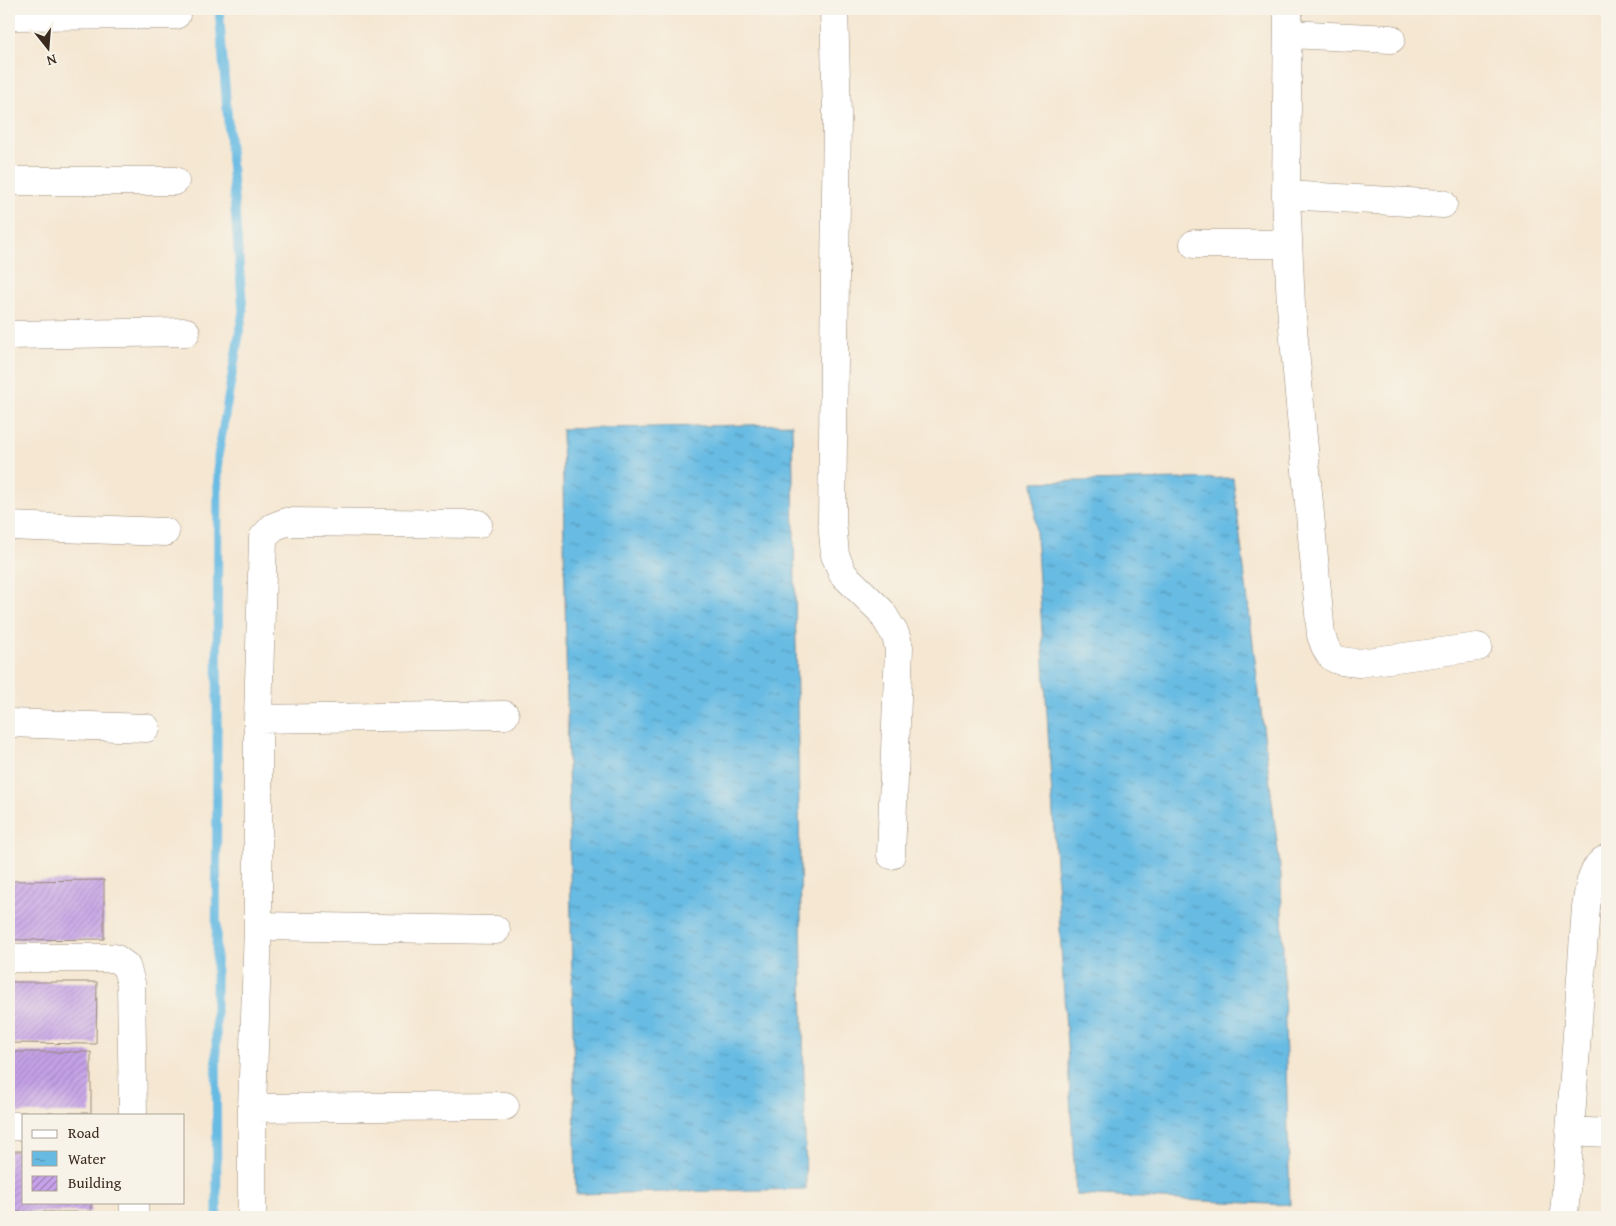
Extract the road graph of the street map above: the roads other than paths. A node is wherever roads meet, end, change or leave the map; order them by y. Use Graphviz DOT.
graph roads {
  1 [pos="834,9"];
  2 [pos="176,15"];
  3 [pos="9,16"];
  4 [pos="1288,22"];
  5 [pos="1391,39"];
  6 [pos="9,181"];
  7 [pos="175,181"];
  8 [pos="1286,195"];
  9 [pos="1443,204"];
  10 [pos="1194,244"];
  11 [pos="1288,244"];
  12 [pos="186,332"];
  13 [pos="9,335"];
  14 [pos="478,524"];
  15 [pos="9,526"];
  16 [pos="165,532"];
  17 [pos="1478,647"];
  18 [pos="504,715"];
  19 [pos="258,719"];
  20 [pos="9,723"];
  21 [pos="146,728"];
  22 [pos="891,855"];
  23 [pos="1607,858"];
  24 [pos="258,926"];
  25 [pos="496,930"];
  26 [pos="9,958"];
  27 [pos="505,1106"];
  28 [pos="252,1108"];
  29 [pos="133,1114"];
  30 [pos="9,1126"];
  31 [pos="22,1126"];
  32 [pos="1570,1131"];
  33 [pos="1607,1133"];
  34 [pos="134,1204"];
  35 [pos="134,1217"];
  36 [pos="252,1217"];
  37 [pos="1564,1217"];
  1 -- 22 [label="street"];
  2 -- 3 [label="street"];
  4 -- 5 [label="street"];
  4 -- 8 [label="street"];
  6 -- 7 [label="street"];
  8 -- 9 [label="street"];
  8 -- 11 [label="street"];
  10 -- 11 [label="street"];
  11 -- 17 [label="street"];
  12 -- 13 [label="street"];
  14 -- 19 [label="street"];
  15 -- 16 [label="street"];
  18 -- 19 [label="street"];
  19 -- 24 [label="street"];
  20 -- 21 [label="street"];
  23 -- 32 [label="street"];
  24 -- 25 [label="street"];
  24 -- 28 [label="street"];
  26 -- 29 [label="street"];
  27 -- 28 [label="street"];
  28 -- 36 [label="street"];
  30 -- 31 [label="street"];
  32 -- 33 [label="street"];
  32 -- 37 [label="street"];
  34 -- 35 [label="street"];
}
